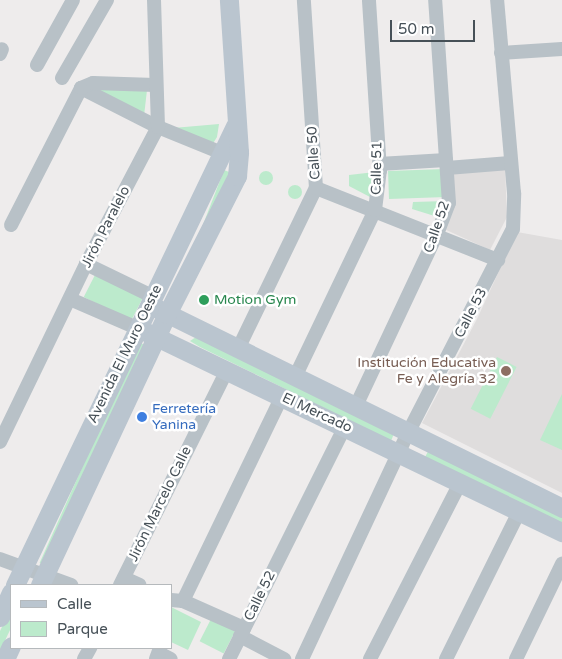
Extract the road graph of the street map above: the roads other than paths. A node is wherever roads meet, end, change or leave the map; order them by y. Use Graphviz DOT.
graph roads {
  1 [pos="73,0"];
  2 [pos="107,0"];
  3 [pos="154,0"];
  4 [pos="229,0"];
  5 [pos="304,0"];
  6 [pos="369,0"];
  7 [pos="435,0"];
  8 [pos="497,0"];
  9 [pos="562,49"];
  10 [pos="501,53"];
  11 [pos="38,65"];
  12 [pos="62,78"];
  13 [pos="156,85"];
  14 [pos="81,88"];
  15 [pos="236,122"];
  16 [pos="158,128"];
  17 [pos="224,154"];
  18 [pos="510,163"];
  19 [pos="379,164"];
  20 [pos="447,164"];
  21 [pos="316,188"];
  22 [pos="375,210"];
  23 [pos="10,225"];
  24 [pos="437,234"];
  25 [pos="498,260"];
  26 [pos="86,264"];
  27 [pos="70,299"];
  28 [pos="150,300"];
  29 [pos="167,314"];
  30 [pos="136,328"];
  31 [pos="156,337"];
  32 [pos="238,349"];
  33 [pos="227,370"];
  34 [pos="295,377"];
  35 [pos="282,396"];
  36 [pos="355,408"];
  37 [pos="3,426"];
  38 [pos="345,426"];
  39 [pos="408,433"];
  40 [pos="0,442"];
  41 [pos="401,453"];
  42 [pos="460,483"];
  43 [pos="562,508"];
  44 [pos="519,512"];
  45 [pos="562,532"];
  46 [pos="0,559"];
  47 [pos="562,564"];
  48 [pos="18,577"];
  49 [pos="43,580"];
  50 [pos="122,582"];
  51 [pos="65,584"];
  52 [pos="10,594"];
  53 [pos="177,600"];
  54 [pos="0,617"];
  55 [pos="242,632"];
  56 [pos="229,659"];
  57 [pos="284,659"];
  58 [pos="303,659"];
  59 [pos="370,659"];
  60 [pos="446,659"];
  61 [pos="516,659"];
  1 -- 11 [label="street"];
  2 -- 12 [label="street"];
  3 -- 13 [label="street"];
  4 -- 15 [label="main road, Avenida El Muro Oeste"];
  5 -- 21 [label="street, Calle 50"];
  6 -- 19 [label="street, Calle 51"];
  7 -- 20 [label="street, Calle 52"];
  8 -- 10 [label="street, Calle 53"];
  9 -- 10 [label="street"];
  10 -- 18 [label="street, Calle 53"];
  13 -- 14 [label="street"];
  13 -- 16 [label="street"];
  14 -- 16 [label="street"];
  14 -- 23 [label="street"];
  15 -- 17 [label="main road, Avenida El Muro Oeste"];
  15 -- 29 [label="main road, Avenida El Muro Oeste"];
  16 -- 17 [label="street"];
  16 -- 26 [label="street, Jirón Paralelo"];
  17 -- 28 [label="main road, Avenida El Muro Oeste"];
  18 -- 20 [label="street"];
  18 -- 25 [label="street, Calle 53"];
  19 -- 20 [label="street"];
  19 -- 22 [label="street, Calle 51"];
  20 -- 24 [label="street, Calle 52"];
  21 -- 22 [label="street"];
  21 -- 32 [label="street, Calle 50"];
  22 -- 24 [label="street"];
  22 -- 34 [label="street, Calle 51"];
  24 -- 25 [label="street"];
  24 -- 36 [label="street, Calle 52"];
  25 -- 39 [label="street, Calle 53"];
  26 -- 27 [label="street, Jirón Paralelo"];
  26 -- 28 [label="street"];
  27 -- 30 [label="street, El Mercado"];
  27 -- 37 [label="street, Jirón Paralelo"];
  28 -- 29 [label="main road, El Mercado"];
  28 -- 30 [label="main road, Avenida El Muro Oeste"];
  29 -- 31 [label="main road, Avenida El Muro Oeste"];
  29 -- 32 [label="main road, El Mercado"];
  30 -- 31 [label="main road, El Mercado"];
  30 -- 48 [label="main road, Avenida El Muro Oeste"];
  31 -- 33 [label="main road, El Mercado"];
  31 -- 49 [label="main road, Avenida El Muro Oeste"];
  32 -- 34 [label="main road, El Mercado"];
  33 -- 35 [label="main road, El Mercado"];
  33 -- 50 [label="street, Jirón Marcelo Calle"];
  34 -- 36 [label="main road, El Mercado"];
  35 -- 38 [label="main road, El Mercado"];
  35 -- 53 [label="street"];
  36 -- 39 [label="main road, El Mercado"];
  37 -- 40 [label="street, Jirón Paralelo"];
  38 -- 41 [label="main road, El Mercado"];
  38 -- 55 [label="street, Calle 52"];
  39 -- 41 [label="street, Calle 53"];
  39 -- 43 [label="main road, El Mercado"];
  41 -- 42 [label="main road, El Mercado"];
  41 -- 58 [label="street, Calle 53"];
  42 -- 44 [label="main road, El Mercado"];
  42 -- 59 [label="street"];
  44 -- 45 [label="main road, El Mercado"];
  44 -- 60 [label="street"];
  46 -- 48 [label="street"];
  47 -- 61 [label="street"];
  48 -- 49 [label="street"];
  49 -- 51 [label="street"];
  52 -- 54 [label="main road"];
  53 -- 55 [label="street"];
  55 -- 56 [label="street, Calle 52"];
  55 -- 57 [label="street"];
}
